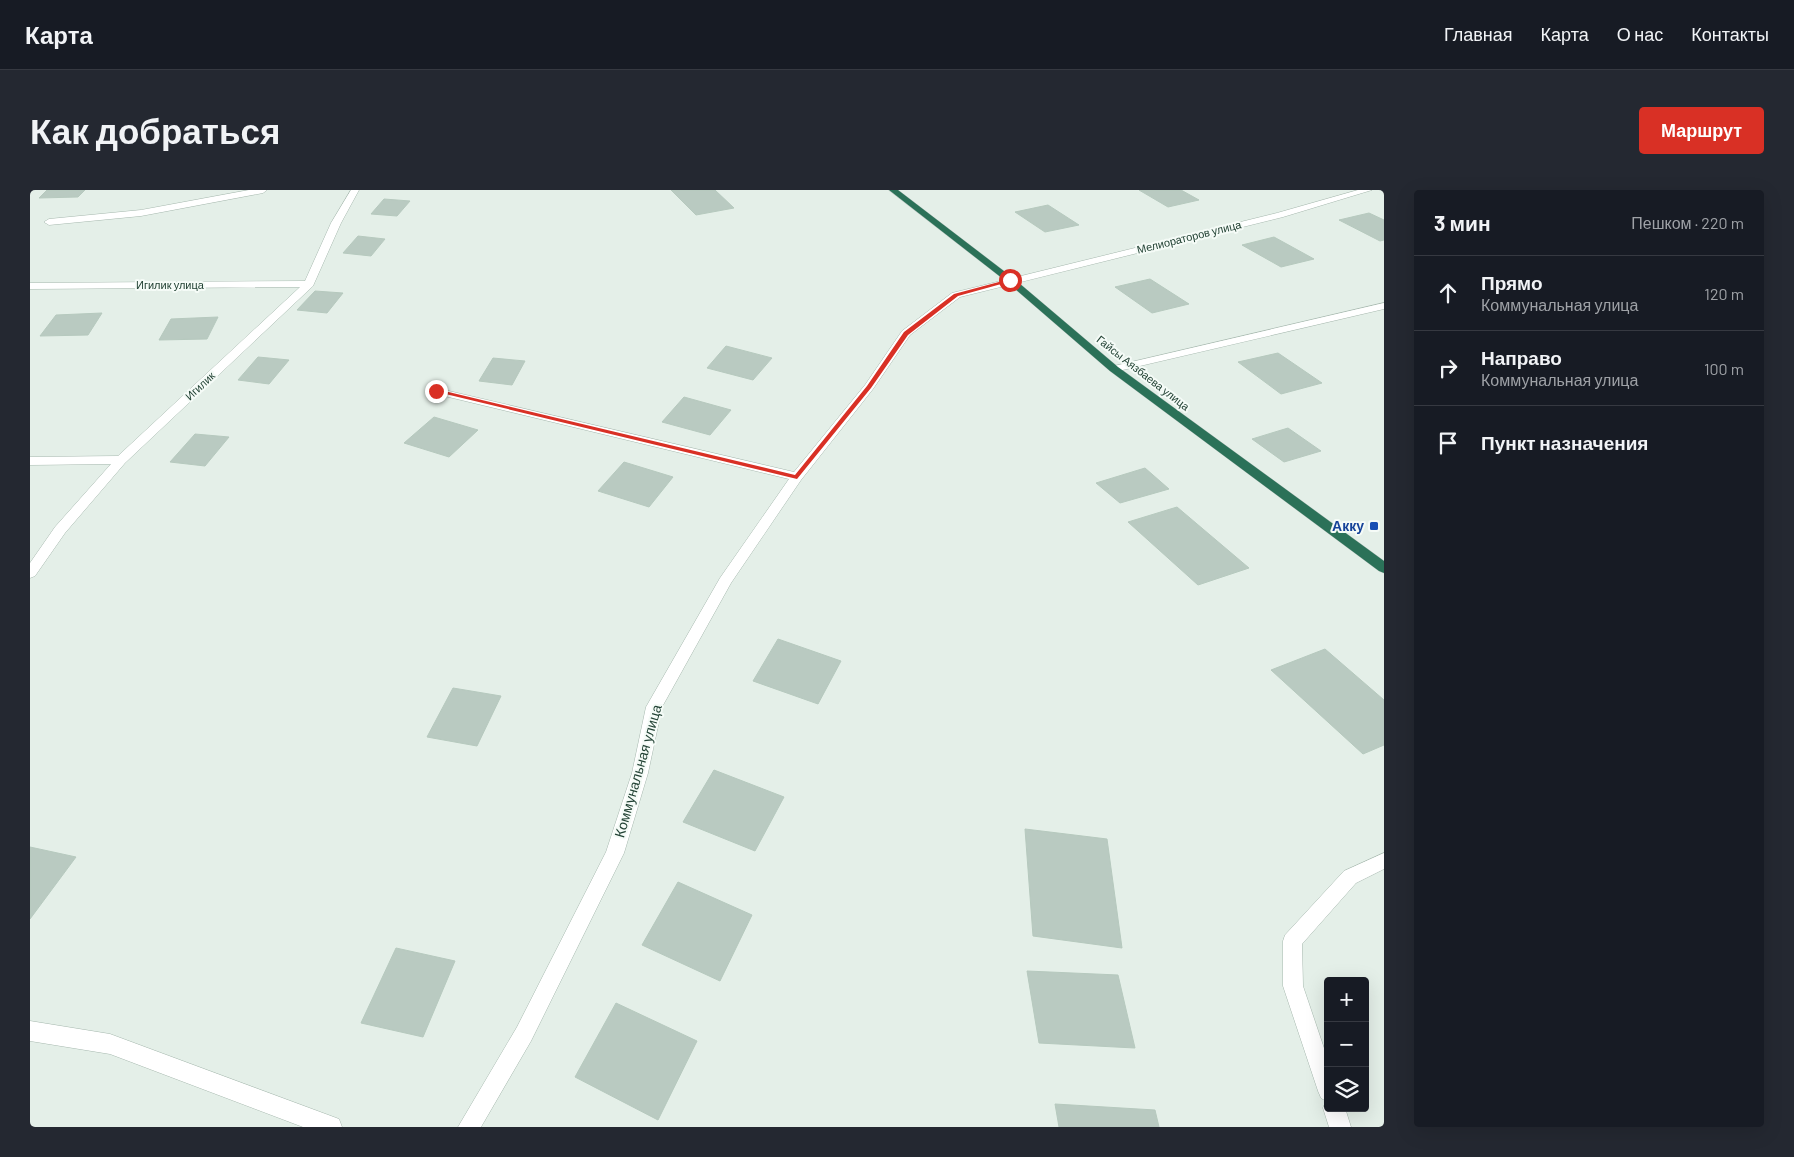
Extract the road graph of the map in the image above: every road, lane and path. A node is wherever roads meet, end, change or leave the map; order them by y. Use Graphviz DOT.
graph roads {
  1 [pos="263,190"];
  2 [pos="355,190"];
  3 [pos="893,190"];
  4 [pos="1368,190"];
  5 [pos="49,222"];
  6 [pos="1010,280"];
  7 [pos="309,284"];
  8 [pos="30,286"];
  9 [pos="1384,306"];
  10 [pos="1114,369"];
  11 [pos="436,391"];
  12 [pos="121,460"];
  13 [pos="30,461"];
  14 [pos="797,477"];
  15 [pos="1384,568"];
  16 [pos="30,574"];
  17 [pos="1384,861"];
  18 [pos="30,1031"];
  19 [pos="1324,1078"];
  20 [pos="1335,1112"];
  21 [pos="331,1127"];
  22 [pos="469,1127"];
  23 [pos="1340,1127"];
  1 -- 5 [label="street"];
  2 -- 7 [label="street, Игилик"];
  3 -- 6 [label="highway, Гайсы Аязбаева улица"];
  4 -- 6 [label="street, Мелиораторов улица"];
  6 -- 10 [label="highway, Гайсы Аязбаева улица"];
  6 -- 14 [label="street, Коммунальная улица"];
  7 -- 8 [label="street, Игилик улица"];
  7 -- 12 [label="street, Игилик"];
  9 -- 10 [label="street"];
  10 -- 15 [label="highway, Гайсы Аязбаева улица"];
  11 -- 14 [label="street"];
  12 -- 13 [label="street"];
  12 -- 16 [label="street, Игилик"];
  14 -- 22 [label="street, Коммунальная улица"];
  17 -- 19 [label="street"];
  18 -- 21 [label="street"];
  20 -- 23 [label="street"];
}
